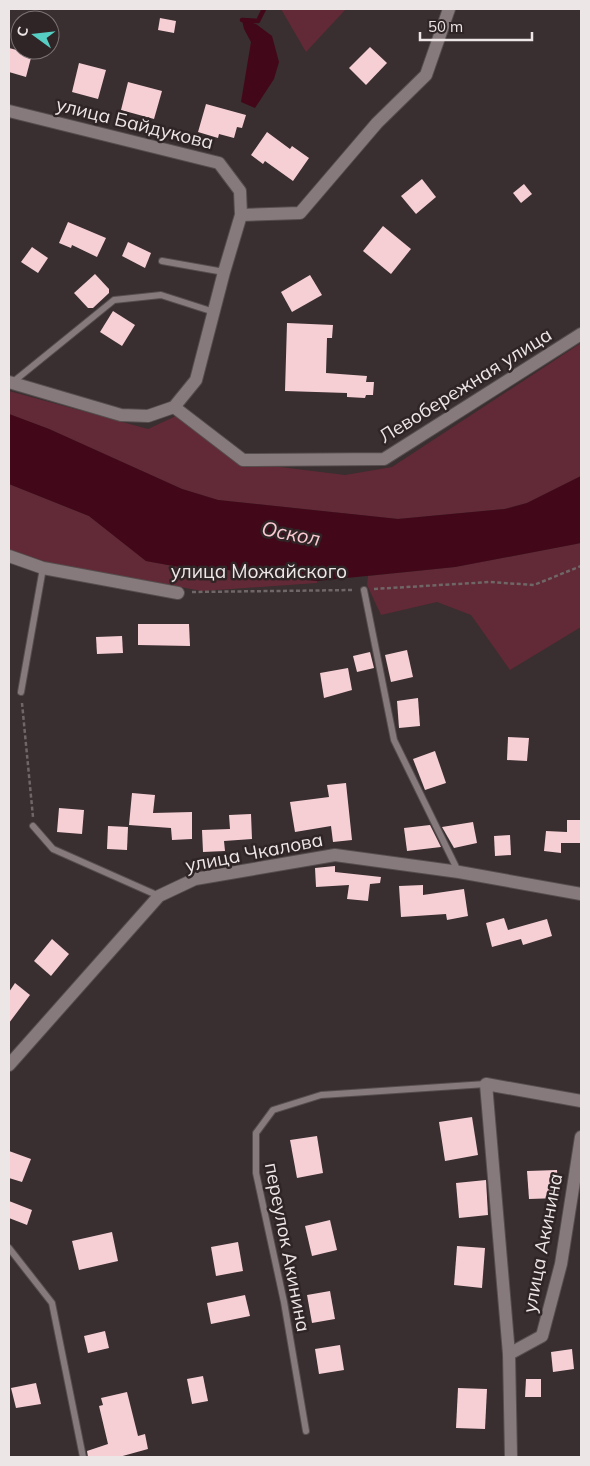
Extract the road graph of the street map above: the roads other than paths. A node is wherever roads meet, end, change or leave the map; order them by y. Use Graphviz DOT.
graph roads {
  1 [pos="449,9"];
  2 [pos="9,111"];
  3 [pos="241,215"];
  4 [pos="162,261"];
  5 [pos="224,272"];
  6 [pos="214,312"];
  7 [pos="581,334"];
  8 [pos="11,382"];
  9 [pos="174,407"];
  10 [pos="9,556"];
  11 [pos="43,568"];
  12 [pos="364,590"];
  13 [pos="178,593"];
  14 [pos="21,692"];
  15 [pos="34,826"];
  16 [pos="459,872"];
  17 [pos="581,894"];
  18 [pos="159,896"];
  19 [pos="9,1065"];
  20 [pos="486,1084"];
  21 [pos="581,1101"];
  22 [pos="581,1137"];
  23 [pos="9,1248"];
  24 [pos="509,1354"];
  25 [pos="306,1431"];
  26 [pos="83,1457"];
  27 [pos="511,1457"];
  1 -- 3 [label="street"];
  2 -- 3 [label="street, улица Байдукова"];
  3 -- 5 [label="street"];
  4 -- 5 [label="lane"];
  5 -- 6 [label="street"];
  6 -- 8 [label="lane"];
  6 -- 9 [label="street"];
  7 -- 9 [label="street, Левобережная улица"];
  8 -- 9 [label="street"];
  10 -- 11 [label="street, улица Можайского"];
  11 -- 13 [label="street, улица Можайского"];
  11 -- 14 [label="lane"];
  12 -- 16 [label="lane, улица Можайского"];
  15 -- 18 [label="lane"];
  16 -- 17 [label="street, улица Чкалова"];
  16 -- 18 [label="street, улица Чкалова"];
  18 -- 19 [label="street, улица Чкалова"];
  20 -- 21 [label="street"];
  20 -- 24 [label="street"];
  20 -- 25 [label="lane, переулок Акинина"];
  22 -- 24 [label="street, улица Акинина"];
  23 -- 26 [label="lane"];
  24 -- 27 [label="street"];
}
